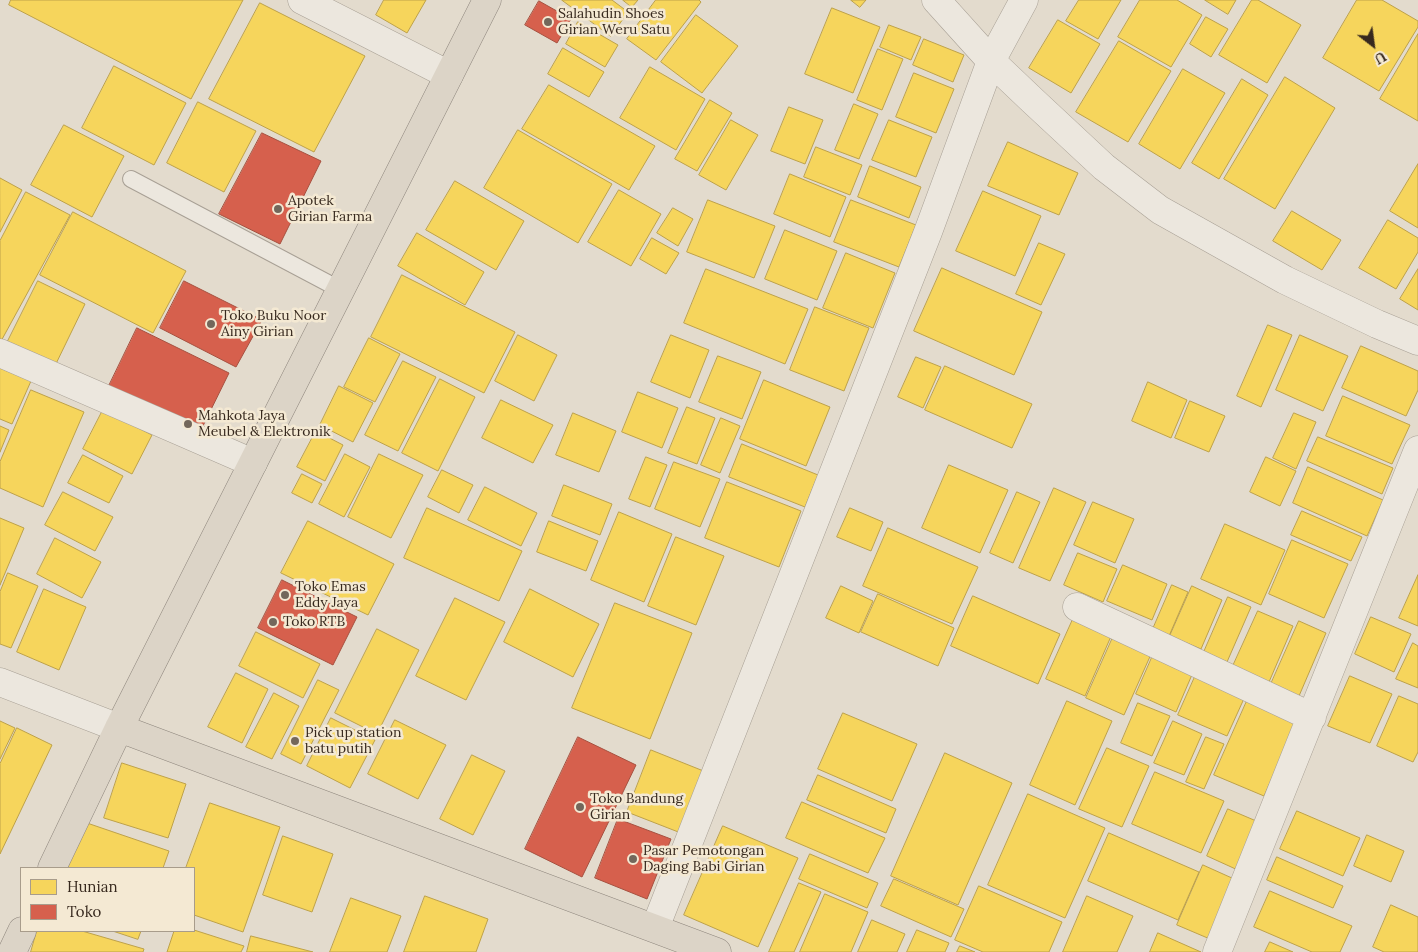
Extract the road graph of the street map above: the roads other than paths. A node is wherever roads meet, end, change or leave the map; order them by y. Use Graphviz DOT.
graph roads {
  1 [pos="302,0"];
  2 [pos="487,0"];
  3 [pos="936,0"];
  4 [pos="1024,0"];
  5 [pos="991,61"];
  6 [pos="449,74"];
  7 [pos="131,179"];
  8 [pos="341,290"];
  9 [pos="1418,341"];
  10 [pos="0,353"];
  11 [pos="1418,450"];
  12 [pos="254,463"];
  13 [pos="1077,607"];
  14 [pos="0,682"];
  15 [pos="1312,717"];
  16 [pos="119,728"];
  17 [pos="52,867"];
  18 [pos="655,928"];
  19 [pos="22,932"];
  20 [pos="12,952"];
  21 [pos="717,952"];
  22 [pos="1217,952"];
  1 -- 6 [label="street"];
  2 -- 6 [label="highway"];
  3 -- 5 [label="street"];
  4 -- 5 [label="street"];
  5 -- 9 [label="street"];
  5 -- 18 [label="street"];
  6 -- 8 [label="highway"];
  7 -- 8 [label="lane"];
  8 -- 12 [label="highway"];
  10 -- 12 [label="street"];
  11 -- 15 [label="street"];
  12 -- 16 [label="highway"];
  13 -- 15 [label="street"];
  14 -- 16 [label="street"];
  15 -- 22 [label="street"];
  16 -- 17 [label="highway"];
  16 -- 18 [label="highway"];
  18 -- 21 [label="highway"];
  19 -- 20 [label="highway"];
}
